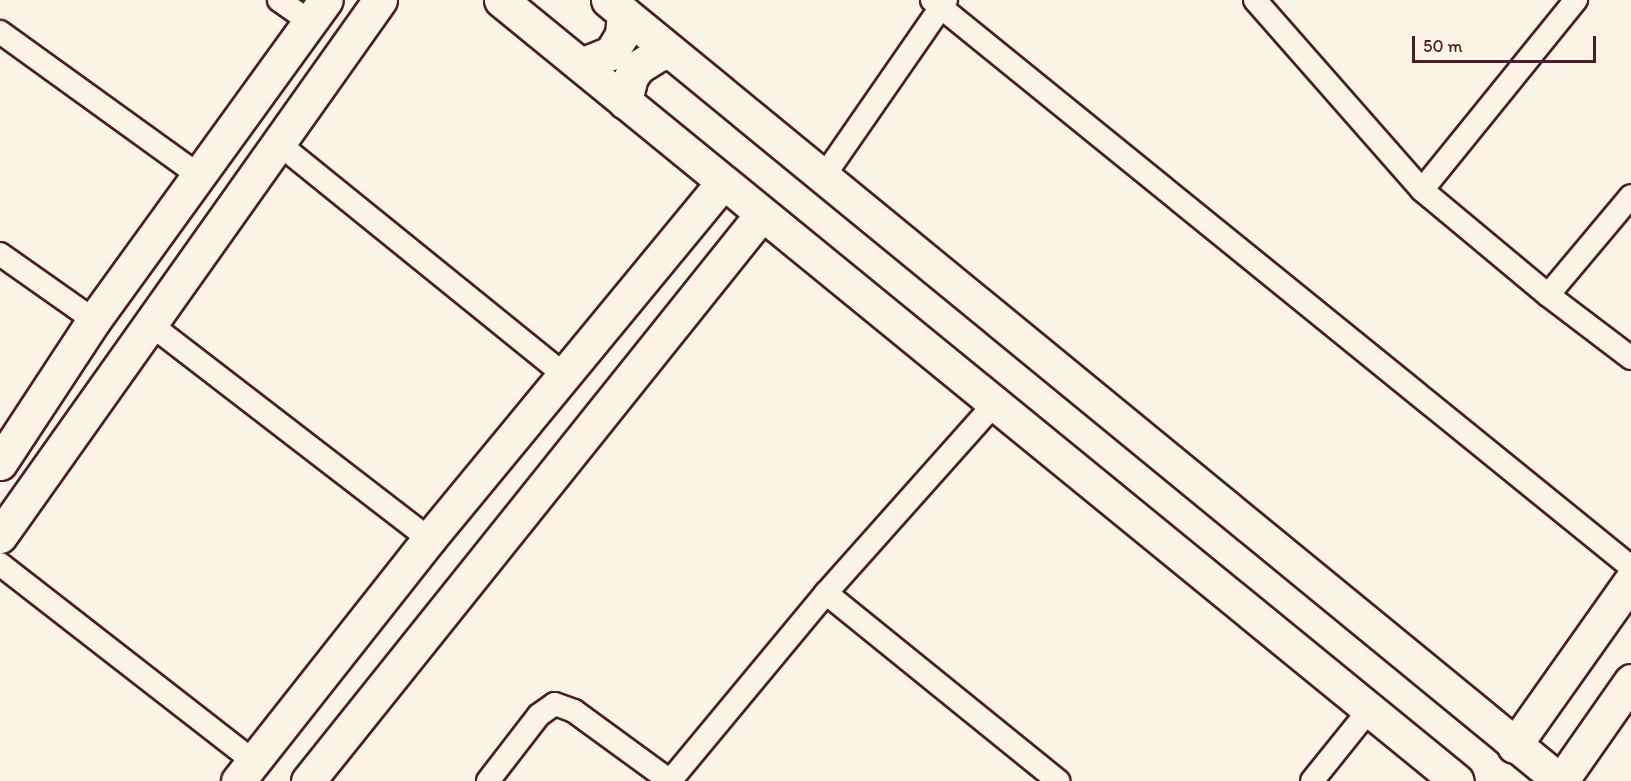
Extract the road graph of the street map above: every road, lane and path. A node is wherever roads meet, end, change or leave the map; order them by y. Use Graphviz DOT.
graph roads {
  1 [pos="279,0"];
  2 [pos="380,0"];
  3 [pos="501,0"];
  4 [pos="1256,0"];
  5 [pos="1576,0"];
  6 [pos="940,2"];
  7 [pos="616,7"];
  8 [pos="318,11"];
  9 [pos="0,32"];
  10 [pos="671,52"];
  11 [pos="581,65"];
  12 [pos="625,102"];
  13 [pos="278,143"];
  14 [pos="824,176"];
  15 [pos="201,177"];
  16 [pos="723,182"];
  17 [pos="1422,190"];
  18 [pos="1631,196"];
  19 [pos="762,214"];
  20 [pos="696,215"];
  21 [pos="737,245"];
  22 [pos="0,254"];
  23 [pos="1548,295"];
  24 [pos="94,320"];
  25 [pos="150,324"];
  26 [pos="1631,358"];
  27 [pos="565,375"];
  28 [pos="994,403"];
  29 [pos="34,413"];
  30 [pos="67,439"];
  31 [pos="1,461"];
  32 [pos="38,481"];
  33 [pos="0,536"];
  34 [pos="429,539"];
  35 [pos="0,564"];
  36 [pos="1631,567"];
  37 [pos="1631,581"];
  38 [pos="826,593"];
  39 [pos="1631,681"];
  40 [pos="1369,710"];
  41 [pos="1514,746"];
  42 [pos="246,771"];
  43 [pos="308,781"];
  44 [pos="488,781"];
  45 [pos="670,781"];
  46 [pos="1058,781"];
  47 [pos="1312,781"];
  48 [pos="1456,781"];
  49 [pos="1561,781"];
  1 -- 8 [label="street"];
  2 -- 13 [label="main road"];
  3 -- 11 [label="main road"];
  4 -- 17 [label="street"];
  5 -- 17 [label="street"];
  6 -- 14 [label="street"];
  6 -- 36 [label="street"];
  7 -- 10 [label="main road"];
  7 -- 11 [label="main road"];
  8 -- 15 [label="main road"];
  9 -- 15 [label="street"];
  10 -- 12 [label="main road"];
  10 -- 14 [label="main road"];
  11 -- 12 [label="main road"];
  12 -- 16 [label="main road"];
  13 -- 25 [label="main road"];
  13 -- 27 [label="street"];
  14 -- 41 [label="main road"];
  15 -- 24 [label="main road"];
  16 -- 19 [label="main road"];
  16 -- 20 [label="main road"];
  17 -- 23 [label="street"];
  18 -- 23 [label="street"];
  19 -- 21 [label="main road"];
  19 -- 28 [label="main road"];
  20 -- 21 [label="main road"];
  20 -- 27 [label="main road"];
  21 -- 43 [label="main road"];
  22 -- 24 [label="street"];
  23 -- 26 [label="street"];
  24 -- 29 [label="main road"];
  25 -- 30 [label="main road"];
  25 -- 34 [label="street"];
  27 -- 34 [label="main road"];
  28 -- 38 [label="street"];
  28 -- 40 [label="main road"];
  29 -- 30 [label="main road"];
  29 -- 31 [label="main road"];
  30 -- 32 [label="main road"];
  31 -- 32 [label="main road"];
  32 -- 33 [label="main road"];
  34 -- 42 [label="main road"];
  35 -- 42 [label="street"];
  37 -- 41 [label="main road"];
  38 -- 45 [label="street"];
  38 -- 46 [label="street"];
  39 -- 49 [label="main road"];
  40 -- 47 [label="street"];
  40 -- 48 [label="main road"];
  41 -- 49 [label="main road"];
  44 -- 45 [label="street"];
}
